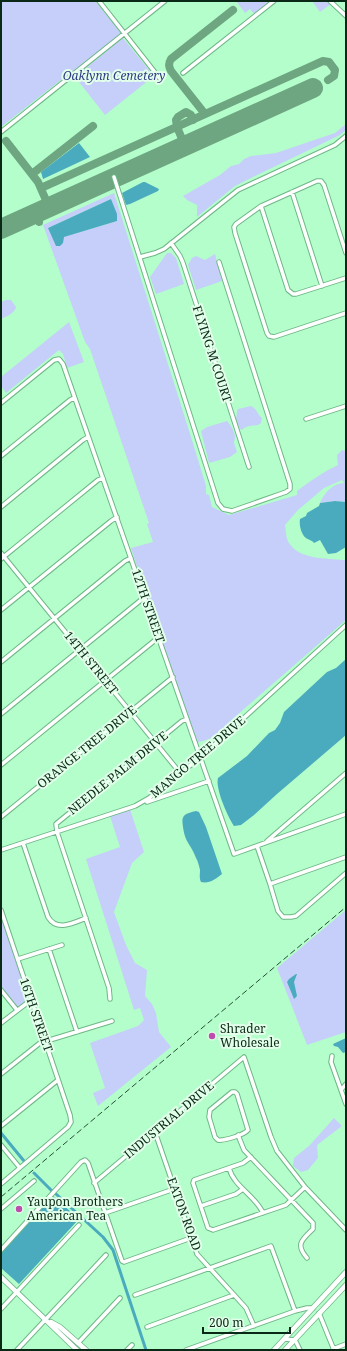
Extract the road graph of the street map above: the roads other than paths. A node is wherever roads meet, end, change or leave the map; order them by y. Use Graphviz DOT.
graph roads {
  1 [pos="99,1"];
  2 [pos="165,1"];
  3 [pos="274,1"];
  4 [pos="330,1"];
  5 [pos="346,16"];
  6 [pos="125,33"];
  7 [pos="183,73"];
  8 [pos="161,80"];
  9 [pos="1,132"];
  10 [pos="346,136"];
  11 [pos="114,177"];
  12 [pos="292,192"];
  13 [pos="261,206"];
  14 [pos="171,243"];
  15 [pos="346,252"];
  16 [pos="140,257"];
  17 [pos="219,262"];
  18 [pos="346,278"];
  19 [pos="322,286"];
  20 [pos="346,313"];
  21 [pos="74,398"];
  22 [pos="1,403"];
  23 [pos="346,406"];
  24 [pos="306,419"];
  25 [pos="88,438"];
  26 [pos="1,456"];
  27 [pos="249,467"];
  28 [pos="103,478"];
  29 [pos="1,507"];
  30 [pos="117,518"];
  31 [pos="1,553"];
  32 [pos="2,558"];
  33 [pos="131,558"];
  34 [pos="29,587"];
  35 [pos="145,598"];
  36 [pos="1,610"];
  37 [pos="54,618"];
  38 [pos="346,625"];
  39 [pos="159,637"];
  40 [pos="80,650"];
  41 [pos="1,662"];
  42 [pos="172,677"];
  43 [pos="105,681"];
  44 [pos="130,712"];
  45 [pos="1,714"];
  46 [pos="187,719"];
  47 [pos="156,743"];
  48 [pos="201,757"];
  49 [pos="1,765"];
  50 [pos="346,773"];
  51 [pos="181,774"];
  52 [pos="209,781"];
  53 [pos="142,803"];
  54 [pos="346,814"];
  55 [pos="1,817"];
  56 [pos="57,832"];
  57 [pos="23,843"];
  58 [pos="264,843"];
  59 [pos="256,846"];
  60 [pos="1,850"];
  61 [pos="346,857"];
  62 [pos="346,873"];
  63 [pos="270,884"];
  64 [pos="1,910"];
  65 [pos="86,918"];
  66 [pos="62,945"];
  67 [pos="50,949"];
  68 [pos="18,959"];
  69 [pos="1,990"];
  70 [pos="110,999"];
  71 [pos="31,1000"];
  72 [pos="17,1010"];
  73 [pos="112,1021"];
  74 [pos="1,1023"];
  75 [pos="77,1032"];
  76 [pos="45,1041"];
  77 [pos="332,1056"];
  78 [pos="1,1074"];
  79 [pos="58,1080"];
  80 [pos="346,1084"];
  81 [pos="341,1090"];
  82 [pos="346,1104"];
  83 [pos="1,1126"];
  84 [pos="155,1132"];
  85 [pos="238,1135"];
  86 [pos="1,1145"];
  87 [pos="251,1157"];
  88 [pos="20,1168"];
  89 [pos="229,1168"];
  90 [pos="34,1181"];
  91 [pos="94,1183"];
  92 [pos="1,1184"];
  93 [pos="305,1187"];
  94 [pos="174,1189"];
  95 [pos="243,1189"];
  96 [pos="292,1200"];
  97 [pos="201,1206"];
  98 [pos="1,1209"];
  99 [pos="105,1213"];
  100 [pos="263,1213"];
  101 [pos="79,1225"];
  102 [pos="346,1230"];
  103 [pos="191,1238"];
  104 [pos="1,1250"];
  105 [pos="106,1255"];
  106 [pos="307,1258"];
  107 [pos="210,1268"];
  108 [pos="346,1272"];
  109 [pos="1,1277"];
  110 [pos="346,1285"];
  111 [pos="17,1292"];
  112 [pos="135,1295"];
  113 [pos="234,1295"];
  114 [pos="120,1298"];
  115 [pos="322,1298"];
  116 [pos="313,1308"];
  117 [pos="1,1309"];
  118 [pos="295,1311"];
  119 [pos="319,1313"];
  120 [pos="46,1320"];
  121 [pos="254,1326"];
  122 [pos="147,1327"];
  123 [pos="284,1339"];
  124 [pos="295,1340"];
  125 [pos="78,1343"];
  126 [pos="346,1344"];
  127 [pos="132,1345"];
  128 [pos="74,1349"];
  129 [pos="17,1350"];
  130 [pos="86,1350"];
  131 [pos="128,1350"];
  132 [pos="186,1350"];
  133 [pos="274,1350"];
  134 [pos="285,1350"];
  135 [pos="300,1350"];
  136 [pos="334,1350"];
  1 -- 6 [label="street"];
  2 -- 6 [label="street"];
  3 -- 7 [label="street"];
  4 -- 5 [label="street"];
  6 -- 8 [label="street"];
  6 -- 9 [label="street"];
  10 -- 14 [label="street"];
  11 -- 16 [label="street"];
  12 -- 13 [label="street"];
  12 -- 15 [label="street"];
  12 -- 19 [label="street"];
  13 -- 19 [label="street"];
  13 -- 20 [label="street"];
  14 -- 16 [label="street"];
  14 -- 27 [label="street, FLYING M COURT"];
  16 -- 17 [label="street"];
  18 -- 19 [label="street"];
  21 -- 22 [label="street, 12TH STREET"];
  21 -- 25 [label="street, 12TH STREET"];
  21 -- 26 [label="street"];
  23 -- 24 [label="street"];
  25 -- 28 [label="street, 12TH STREET"];
  25 -- 29 [label="street"];
  28 -- 30 [label="street, 12TH STREET"];
  28 -- 32 [label="street"];
  30 -- 33 [label="street, 12TH STREET"];
  30 -- 34 [label="street"];
  31 -- 32 [label="street, 14TH STREET"];
  32 -- 34 [label="street, 14TH STREET"];
  33 -- 35 [label="street, 12TH STREET"];
  33 -- 37 [label="street"];
  34 -- 36 [label="street"];
  34 -- 37 [label="street, 14TH STREET"];
  35 -- 39 [label="street, 12TH STREET"];
  35 -- 40 [label="street"];
  37 -- 40 [label="street, 14TH STREET"];
  37 -- 41 [label="street"];
  38 -- 48 [label="street, MANGO TREE DRIVE"];
  39 -- 42 [label="street, 12TH STREET"];
  39 -- 43 [label="street"];
  40 -- 43 [label="street, 14TH STREET"];
  40 -- 45 [label="street"];
  42 -- 44 [label="street, ORANGE TREE DRIVE"];
  42 -- 46 [label="street, 12TH STREET"];
  43 -- 44 [label="street, 14TH STREET"];
  43 -- 49 [label="street"];
  44 -- 47 [label="street, 14TH STREET"];
  44 -- 55 [label="street, ORANGE TREE DRIVE"];
  46 -- 47 [label="street, NEEDLE PALM DRIVE"];
  46 -- 48 [label="street, 12TH STREET"];
  47 -- 51 [label="street, 14TH STREET"];
  47 -- 56 [label="street, NEEDLE PALM DRIVE"];
  48 -- 51 [label="street, MANGO TREE DRIVE"];
  48 -- 52 [label="street, 12TH STREET"];
  50 -- 58 [label="street"];
  51 -- 53 [label="street, MANGO TREE DRIVE"];
  52 -- 53 [label="street"];
  52 -- 59 [label="street, 12TH STREET"];
  53 -- 56 [label="street, MANGO TREE DRIVE"];
  54 -- 58 [label="street"];
  56 -- 57 [label="street, MANGO TREE DRIVE"];
  56 -- 65 [label="street"];
  57 -- 60 [label="street, MANGO TREE DRIVE"];
  57 -- 65 [label="street"];
  58 -- 59 [label="street"];
  59 -- 63 [label="street"];
  61 -- 63 [label="street"];
  62 -- 63 [label="street"];
  64 -- 68 [label="street, 16TH STREET"];
  65 -- 70 [label="street"];
  66 -- 67 [label="street"];
  67 -- 68 [label="street"];
  67 -- 75 [label="street"];
  68 -- 71 [label="street, 16TH STREET"];
  69 -- 72 [label="street"];
  71 -- 72 [label="street"];
  71 -- 76 [label="street, 16TH STREET"];
  72 -- 74 [label="street"];
  73 -- 75 [label="street"];
  75 -- 76 [label="street"];
  76 -- 78 [label="street"];
  76 -- 79 [label="street, 16TH STREET"];
  77 -- 81 [label="street"];
  79 -- 83 [label="street"];
  79 -- 88 [label="street, 16TH STREET"];
  80 -- 81 [label="street"];
  81 -- 82 [label="street"];
  84 -- 91 [label="street, INDUSTRIAL DRIVE"];
  84 -- 93 [label="street, INDUSTRIAL DRIVE"];
  84 -- 94 [label="street, EATON ROAD"];
  85 -- 85 [label="street"];
  85 -- 87 [label="street"];
  86 -- 88 [label="street"];
  87 -- 89 [label="street"];
  87 -- 96 [label="street"];
  88 -- 92 [label="street"];
  89 -- 95 [label="street"];
  89 -- 97 [label="street"];
  90 -- 98 [label="street"];
  91 -- 99 [label="street"];
  91 -- 104 [label="street"];
  93 -- 96 [label="street"];
  93 -- 102 [label="street"];
  94 -- 99 [label="street"];
  94 -- 103 [label="street, EATON ROAD"];
  95 -- 97 [label="street"];
  95 -- 100 [label="street"];
  96 -- 100 [label="street"];
  96 -- 106 [label="street"];
  97 -- 100 [label="street"];
  99 -- 103 [label="street"];
  101 -- 111 [label="street"];
  103 -- 107 [label="street, EATON ROAD"];
  105 -- 120 [label="street"];
  107 -- 112 [label="street"];
  107 -- 113 [label="street, EATON ROAD"];
  107 -- 118 [label="street"];
  108 -- 115 [label="main road"];
  109 -- 111 [label="main road"];
  110 -- 119 [label="main road"];
  111 -- 117 [label="street"];
  111 -- 120 [label="main road"];
  113 -- 121 [label="street, EATON ROAD"];
  113 -- 122 [label="street"];
  114 -- 125 [label="street"];
  115 -- 116 [label="main road"];
  115 -- 119 [label="main road"];
  116 -- 118 [label="street"];
  116 -- 123 [label="main road"];
  118 -- 121 [label="street"];
  119 -- 124 [label="main road"];
  119 -- 136 [label="street"];
  120 -- 125 [label="main road"];
  120 -- 128 [label="main road"];
  120 -- 129 [label="street"];
  121 -- 132 [label="street"];
  123 -- 124 [label="street"];
  123 -- 133 [label="main road"];
  124 -- 134 [label="main road"];
  124 -- 135 [label="street"];
  125 -- 130 [label="main road"];
  126 -- 136 [label="street"];
  127 -- 131 [label="street"];
}
